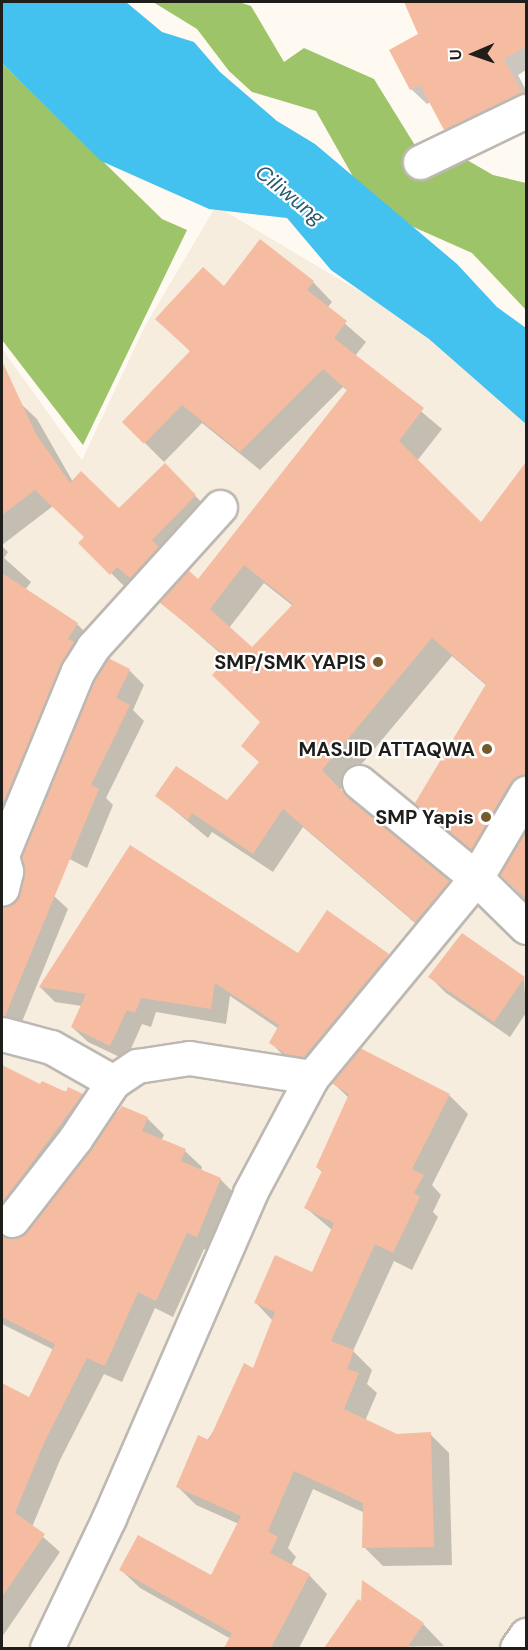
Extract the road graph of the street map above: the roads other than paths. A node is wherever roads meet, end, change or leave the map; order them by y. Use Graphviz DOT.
graph roads {
  1 [pos="526,111"];
  2 [pos="420,162"];
  3 [pos="220,507"];
  4 [pos="359,782"];
  5 [pos="526,793"];
  6 [pos="2,856"];
  7 [pos="476,878"];
  8 [pos="2,889"];
  9 [pos="526,927"];
  10 [pos="2,1034"];
  11 [pos="312,1077"];
  12 [pos="113,1082"];
  13 [pos="12,1220"];
  14 [pos="526,1635"];
  15 [pos="47,1648"];
  16 [pos="517,1648"];
  1 -- 2 [label="street"];
  3 -- 6 [label="street"];
  4 -- 7 [label="street"];
  5 -- 7 [label="street"];
  6 -- 8 [label="street"];
  7 -- 9 [label="street"];
  7 -- 11 [label="street"];
  10 -- 12 [label="street"];
  11 -- 12 [label="street"];
  11 -- 15 [label="street"];
  12 -- 13 [label="street"];
  14 -- 16 [label="street"];
}
